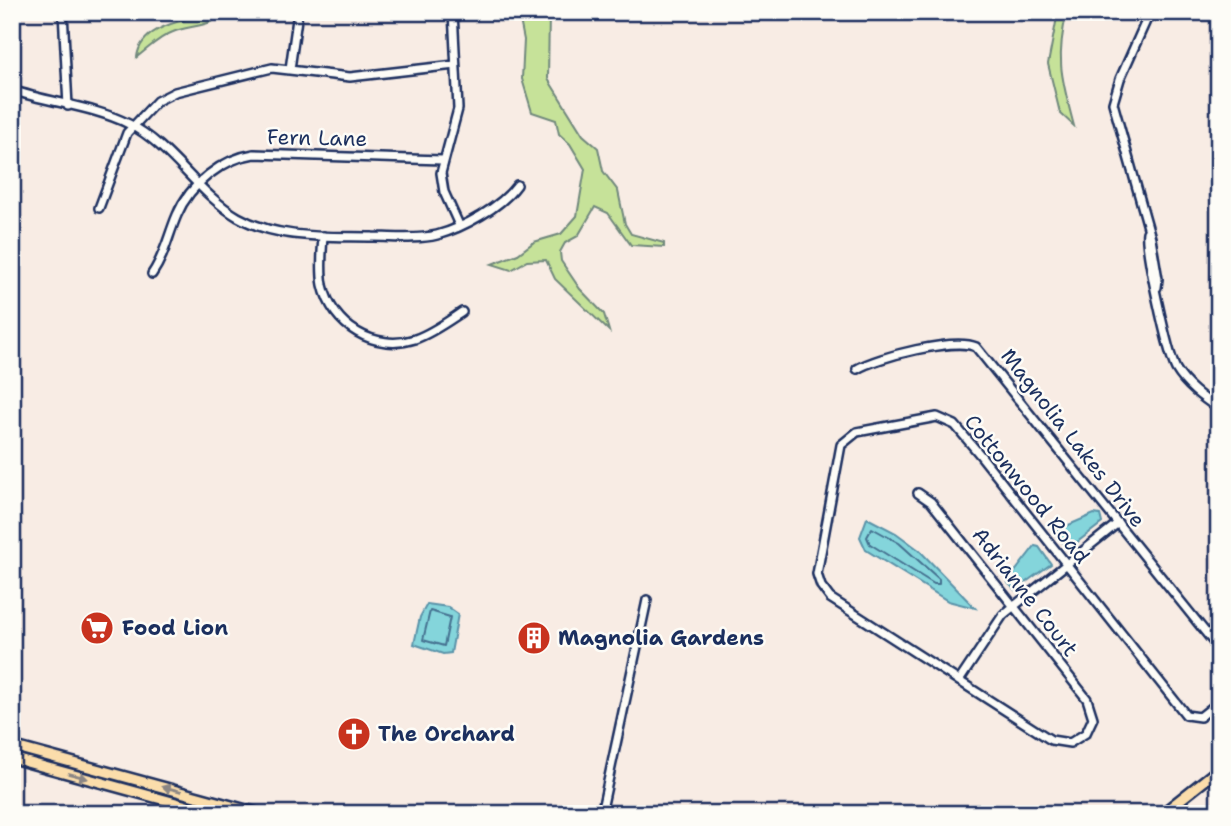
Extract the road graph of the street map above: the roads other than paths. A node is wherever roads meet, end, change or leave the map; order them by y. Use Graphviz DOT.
graph roads {
  1 [pos="63,12"];
  2 [pos="298,12"];
  3 [pos="453,12"];
  4 [pos="1150,12"];
  5 [pos="455,65"];
  6 [pos="290,69"];
  7 [pos="12,90"];
  8 [pos="68,106"];
  9 [pos="132,125"];
  10 [pos="442,160"];
  11 [pos="200,183"];
  12 [pos="517,185"];
  13 [pos="99,208"];
  14 [pos="459,225"];
  15 [pos="323,236"];
  16 [pos="152,274"];
  17 [pos="462,312"];
  18 [pos="857,369"];
  19 [pos="1219,410"];
  20 [pos="918,493"];
  21 [pos="1118,523"];
  22 [pos="1066,565"];
  23 [pos="647,600"];
  24 [pos="1014,606"];
  25 [pos="1219,649"];
  26 [pos="959,681"];
  27 [pos="1219,702"];
  28 [pos="1092,720"];
  29 [pos="12,746"];
  30 [pos="12,758"];
  31 [pos="1219,769"];
  32 [pos="215,814"];
  33 [pos="261,814"];
  34 [pos="601,814"];
  35 [pos="1162,814"];
  1 -- 8 [label="street"];
  2 -- 6 [label="street"];
  3 -- 5 [label="street"];
  4 -- 19 [label="street"];
  5 -- 6 [label="street"];
  5 -- 10 [label="street"];
  6 -- 9 [label="street"];
  7 -- 8 [label="street"];
  8 -- 9 [label="street"];
  9 -- 11 [label="street"];
  9 -- 13 [label="street"];
  10 -- 11 [label="street, Fern Lane"];
  10 -- 14 [label="street"];
  11 -- 15 [label="street"];
  11 -- 16 [label="street, Fern Lane"];
  12 -- 14 [label="street"];
  14 -- 15 [label="street"];
  15 -- 17 [label="street"];
  18 -- 21 [label="street, Magnolia Lakes Drive"];
  20 -- 24 [label="street, Adrianne Court"];
  21 -- 22 [label="street"];
  21 -- 25 [label="street, Magnolia Lakes Drive"];
  22 -- 24 [label="street"];
  22 -- 26 [label="street, Cottonwood Road"];
  22 -- 27 [label="street, Cottonwood Road"];
  23 -- 34 [label="street"];
  24 -- 26 [label="street"];
  24 -- 28 [label="street, Adrianne Court"];
  26 -- 28 [label="street, Cottonwood Road"];
  33 -- 29 [label="main road, one-way"];
  30 -- 32 [label="main road, one-way"];
  31 -- 35 [label="main road"];
}
